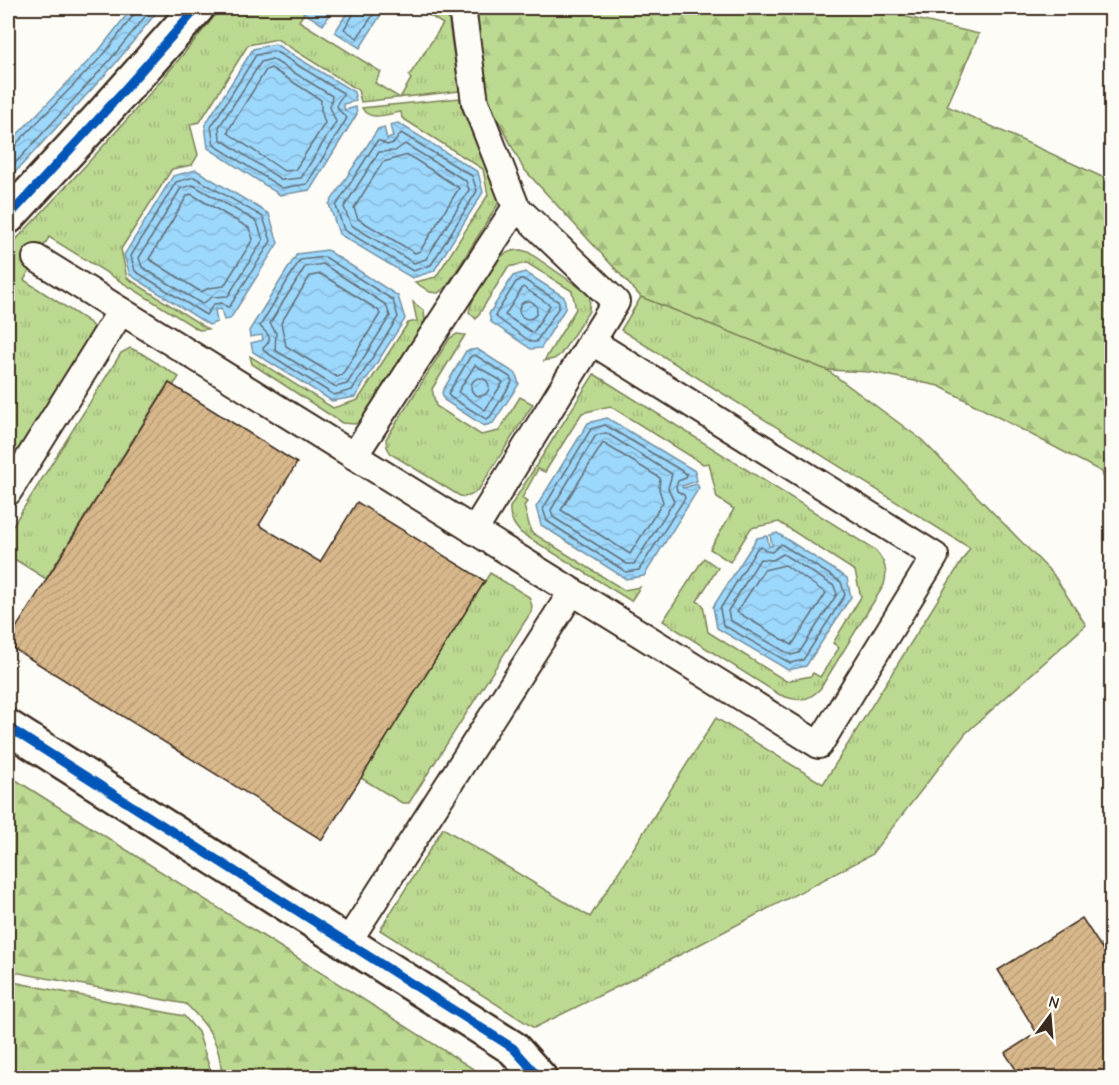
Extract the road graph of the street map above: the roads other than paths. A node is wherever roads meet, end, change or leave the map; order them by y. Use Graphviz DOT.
graph roads {
  1 [pos="197,8"];
  2 [pos="462,8"];
  3 [pos="516,207"];
  4 [pos="8,218"];
  5 [pos="36,258"];
  6 [pos="122,311"];
  7 [pos="591,341"];
  8 [pos="354,456"];
  9 [pos="8,492"];
  10 [pos="474,531"];
  11 [pos="572,592"];
  12 [pos="8,727"];
  13 [pos="347,943"];
  14 [pos="540,1077"];
  1 -- 4 [label="street"];
  2 -- 3 [label="lane"];
  3 -- 7 [label="lane"];
  3 -- 8 [label="lane"];
  5 -- 6 [label="lane"];
  6 -- 8 [label="lane"];
  6 -- 9 [label="lane"];
  7 -- 10 [label="lane"];
  7 -- 11 [label="lane"];
  8 -- 10 [label="lane"];
  10 -- 11 [label="lane"];
  11 -- 13 [label="lane"];
  12 -- 13 [label="street"];
  13 -- 14 [label="street"];
}
